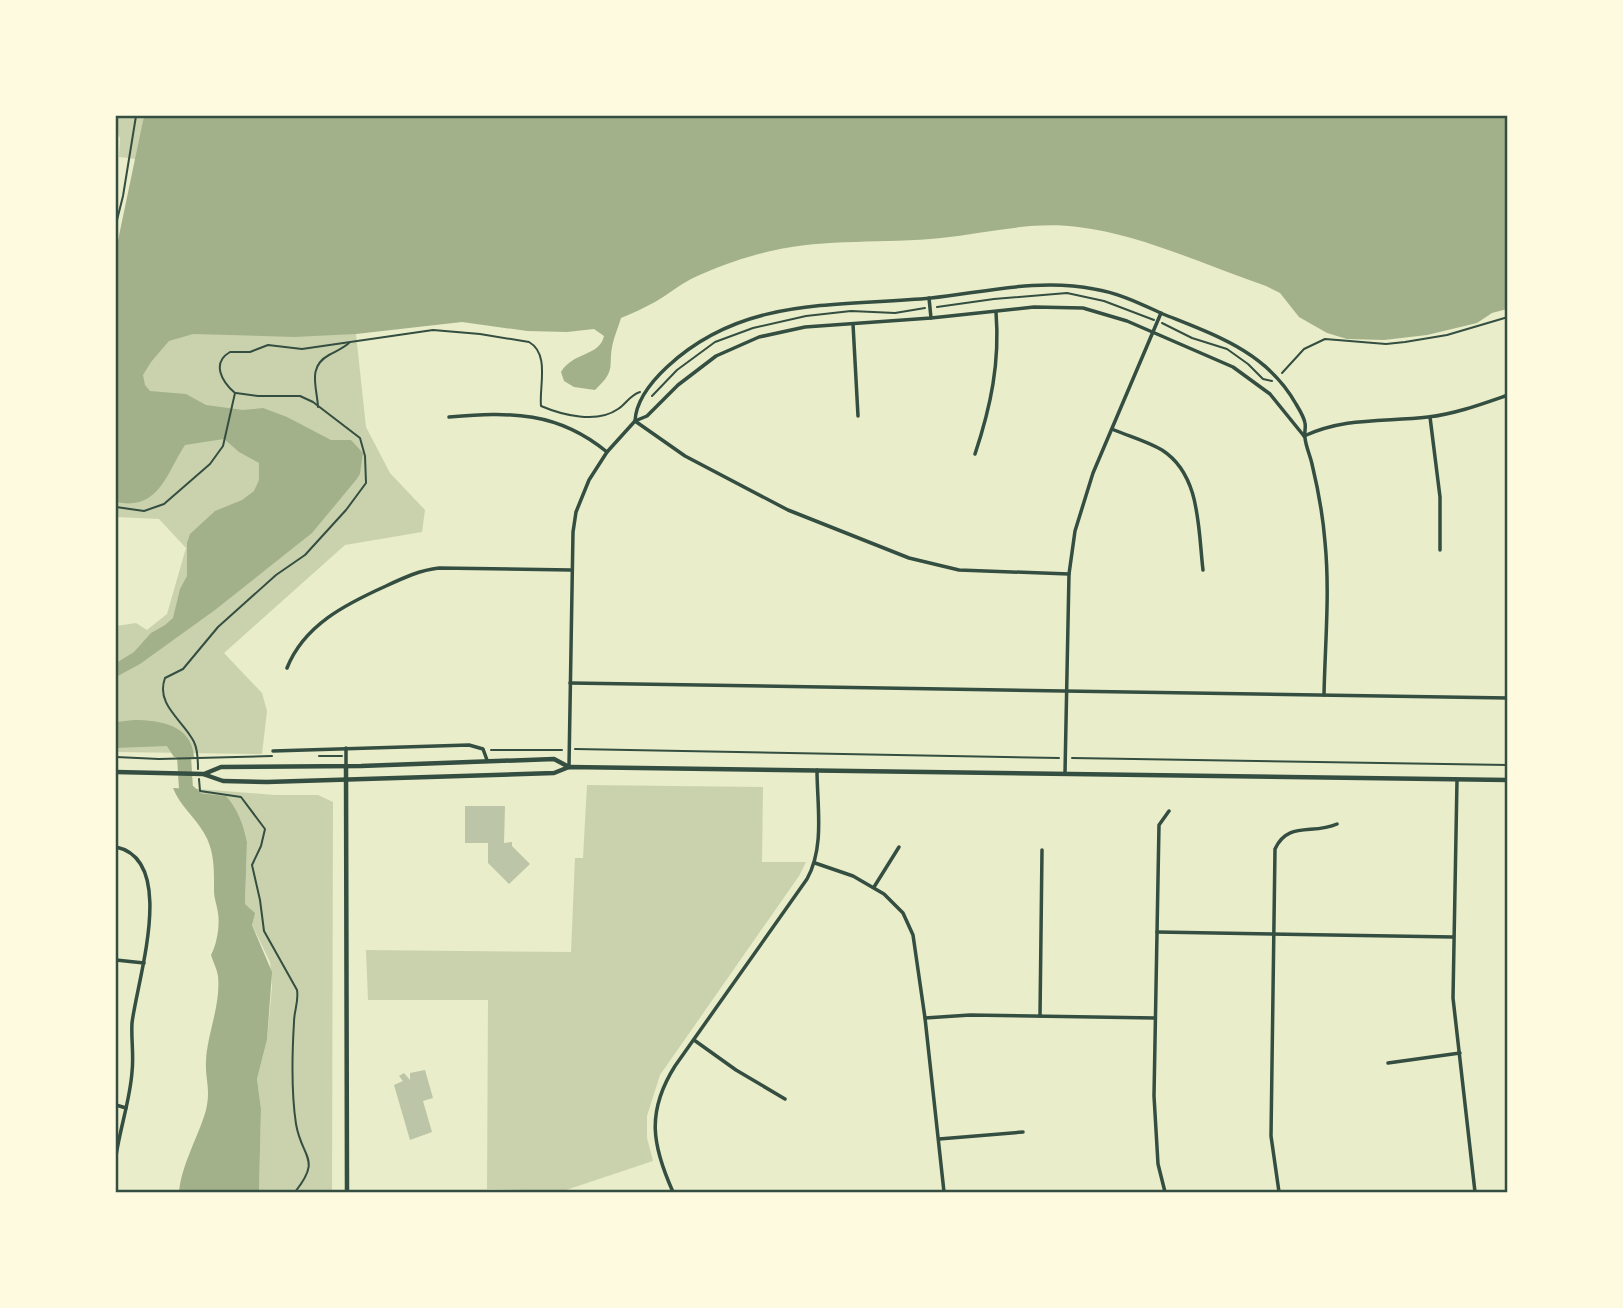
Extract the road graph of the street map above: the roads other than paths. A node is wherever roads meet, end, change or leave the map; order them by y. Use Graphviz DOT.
graph roads {
  1 [pos="929,298"];
  2 [pos="996,312"];
  3 [pos="1161,313"];
  4 [pos="931,318"];
  5 [pos="853,324"];
  6 [pos="1153,332"];
  7 [pos="1507,395"];
  8 [pos="858,416"];
  9 [pos="449,417"];
  10 [pos="1430,417"];
  11 [pos="635,421"];
  12 [pos="1112,429"];
  13 [pos="1304,436"];
  14 [pos="607,452"];
  15 [pos="975,454"];
  16 [pos="1440,550"];
  17 [pos="571,570"];
  18 [pos="1203,570"];
  19 [pos="1069,574"];
  20 [pos="287,668"];
  21 [pos="570,683"];
  22 [pos="1066,691"];
  23 [pos="1324,695"];
  24 [pos="1507,698"];
  25 [pos="346,748"];
  26 [pos="273,751"];
  27 [pos="487,760"];
  28 [pos="346,766"];
  29 [pos="569,767"];
  30 [pos="817,770"];
  31 [pos="116,772"];
  32 [pos="203,774"];
  33 [pos="1065,774"];
  34 [pos="346,780"];
  35 [pos="1457,780"];
  36 [pos="1507,780"];
  37 [pos="1169,811"];
  38 [pos="1337,824"];
  39 [pos="116,846"];
  40 [pos="899,847"];
  41 [pos="1042,850"];
  42 [pos="815,863"];
  43 [pos="874,887"];
  44 [pos="1157,932"];
  45 [pos="1273,934"];
  46 [pos="1453,937"];
  47 [pos="116,960"];
  48 [pos="144,963"];
  49 [pos="1040,1016"];
  50 [pos="925,1018"];
  51 [pos="1155,1018"];
  52 [pos="694,1040"];
  53 [pos="1460,1053"];
  54 [pos="1388,1063"];
  55 [pos="785,1099"];
  56 [pos="116,1105"];
  57 [pos="126,1108"];
  58 [pos="1023,1132"];
  59 [pos="939,1139"];
  60 [pos="116,1156"];
  61 [pos="346,1192"];
  62 [pos="673,1192"];
  63 [pos="944,1192"];
  64 [pos="1165,1192"];
  65 [pos="1279,1192"];
  66 [pos="1475,1192"];
  1 -- 3 [label="street"];
  1 -- 4 [label="street"];
  1 -- 11 [label="street"];
  2 -- 4 [label="street"];
  2 -- 6 [label="street"];
  2 -- 15 [label="street"];
  3 -- 6 [label="street"];
  3 -- 13 [label="street"];
  4 -- 5 [label="street"];
  5 -- 8 [label="street"];
  5 -- 11 [label="street"];
  6 -- 12 [label="street"];
  6 -- 13 [label="street"];
  7 -- 10 [label="street"];
  9 -- 14 [label="street"];
  10 -- 13 [label="street"];
  10 -- 16 [label="street"];
  11 -- 14 [label="street"];
  11 -- 19 [label="street"];
  12 -- 18 [label="street"];
  12 -- 19 [label="street"];
  13 -- 23 [label="street"];
  14 -- 17 [label="street"];
  17 -- 20 [label="street"];
  17 -- 21 [label="street"];
  19 -- 22 [label="street"];
  21 -- 22 [label="street"];
  21 -- 29 [label="street"];
  22 -- 23 [label="street"];
  22 -- 33 [label="street"];
  23 -- 24 [label="street"];
  25 -- 26 [label="street"];
  25 -- 27 [label="street"];
  25 -- 28 [label="street"];
  27 -- 28 [label="main road"];
  27 -- 29 [label="main road"];
  28 -- 32 [label="main road"];
  28 -- 34 [label="main road"];
  29 -- 30 [label="main road"];
  29 -- 34 [label="main road"];
  30 -- 33 [label="main road"];
  30 -- 42 [label="street"];
  31 -- 32 [label="main road"];
  32 -- 34 [label="main road"];
  33 -- 35 [label="main road"];
  34 -- 61 [label="main road"];
  35 -- 36 [label="main road"];
  35 -- 46 [label="street"];
  37 -- 44 [label="street"];
  38 -- 45 [label="street"];
  39 -- 48 [label="street"];
  40 -- 43 [label="street"];
  41 -- 49 [label="street"];
  42 -- 43 [label="street"];
  42 -- 52 [label="street"];
  43 -- 50 [label="street"];
  44 -- 45 [label="street"];
  44 -- 51 [label="street"];
  45 -- 46 [label="street"];
  45 -- 65 [label="street"];
  46 -- 53 [label="street"];
  47 -- 48 [label="street"];
  48 -- 57 [label="street"];
  49 -- 50 [label="street"];
  49 -- 51 [label="street"];
  50 -- 59 [label="street"];
  51 -- 64 [label="street"];
  52 -- 55 [label="street"];
  52 -- 62 [label="street"];
  53 -- 54 [label="street"];
  53 -- 66 [label="street"];
  56 -- 57 [label="street"];
  57 -- 60 [label="street"];
  58 -- 59 [label="street"];
  59 -- 63 [label="street"];
}
